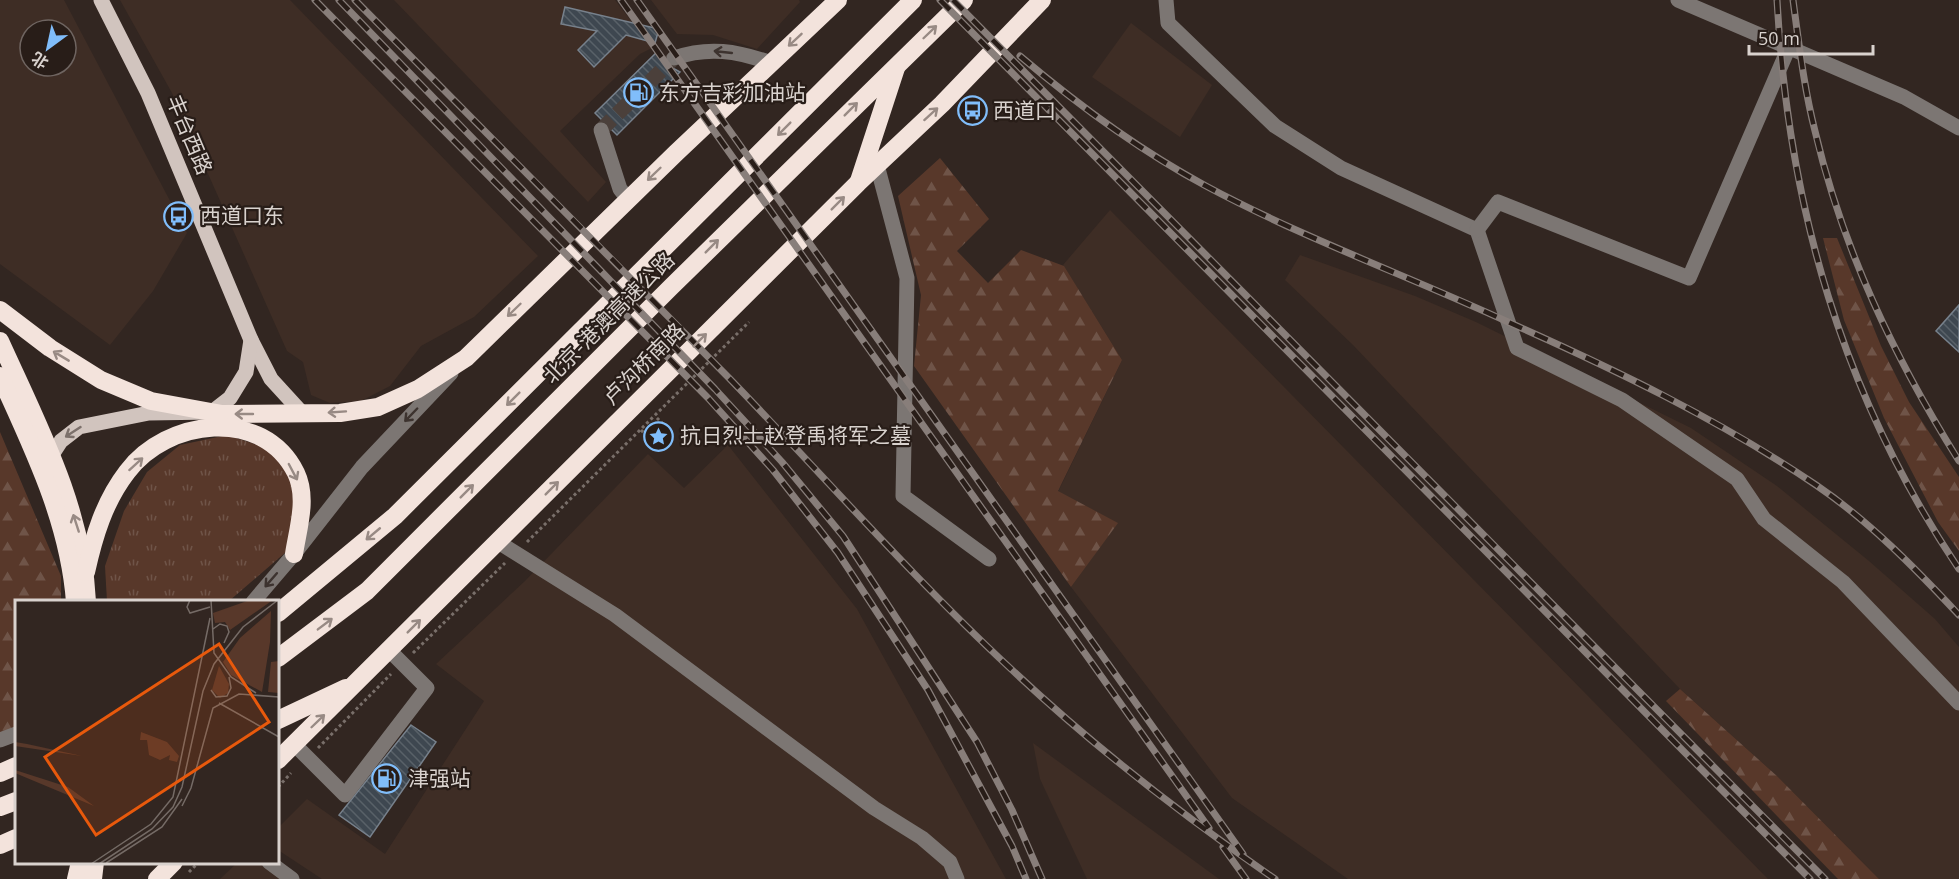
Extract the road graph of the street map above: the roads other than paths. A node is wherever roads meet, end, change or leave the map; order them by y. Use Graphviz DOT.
graph roads {
  1 [pos="100,0"];
  2 [pos="838,0"];
  3 [pos="913,0"];
  4 [pos="964,0"];
  5 [pos="1042,0"];
  6 [pos="1166,0"];
  7 [pos="1678,0"];
  8 [pos="1789,47"];
  9 [pos="674,58"];
  10 [pos="771,63"];
  11 [pos="897,65"];
  12 [pos="1959,128"];
  13 [pos="601,130"];
  14 [pos="877,165"];
  15 [pos="858,183"];
  16 [pos="628,199"];
  17 [pos="1477,230"];
  18 [pos="0,310"];
  19 [pos="251,340"];
  20 [pos="0,341"];
  21 [pos="466,358"];
  22 [pos="0,376"];
  23 [pos="212,412"];
  24 [pos="303,414"];
  25 [pos="47,463"];
  26 [pos="498,542"];
  27 [pos="294,554"];
  28 [pos="989,560"];
  29 [pos="86,572"];
  30 [pos="75,600"];
  31 [pos="87,600"];
  32 [pos="255,600"];
  33 [pos="279,612"];
  34 [pos="390,651"];
  35 [pos="279,657"];
  36 [pos="358,682"];
  37 [pos="1959,703"];
  38 [pos="279,720"];
  39 [pos="15,734"];
  40 [pos="0,740"];
  41 [pos="294,744"];
  42 [pos="279,759"];
  43 [pos="15,766"];
  44 [pos="0,773"];
  45 [pos="15,801"];
  46 [pos="0,807"];
  47 [pos="15,838"];
  48 [pos="0,845"];
  49 [pos="80,864"];
  50 [pos="95,864"];
  51 [pos="172,864"];
  52 [pos="272,864"];
  53 [pos="76,879"];
  54 [pos="93,879"];
  55 [pos="158,879"];
  56 [pos="292,879"];
  57 [pos="957,879"];
  1 -- 19 [label="main road, 丰台西路"];
  2 -- 10 [label="highway, one-way"];
  3 -- 33 [label="highway, 北京-港澳高速公路, one-way"];
  11 -- 4 [label="highway, 北京-港澳高速公路, one-way"];
  14 -- 5 [label="highway, 卢沟桥南路, one-way"];
  6 -- 17 [label="street"];
  7 -- 8 [label="street"];
  8 -- 12 [label="street"];
  8 -- 17 [label="street"];
  10 -- 9 [label="street, one-way"];
  10 -- 16 [label="highway, one-way"];
  11 -- 15 [label="highway"];
  35 -- 11 [label="highway, 北京-港澳高速公路, one-way"];
  13 -- 16 [label="street"];
  14 -- 15 [label="highway, 卢沟桥南路"];
  14 -- 28 [label="street"];
  26 -- 15 [label="highway, 卢沟桥南路, one-way"];
  16 -- 21 [label="highway, one-way"];
  17 -- 37 [label="street"];
  23 -- 18 [label="highway, one-way"];
  19 -- 23 [label="main road"];
  19 -- 24 [label="main road, 丰台西路"];
  20 -- 25 [label="highway"];
  21 -- 24 [label="highway, one-way"];
  21 -- 27 [label="street, one-way"];
  22 -- 25 [label="highway"];
  24 -- 23 [label="highway, one-way"];
  23 -- 25 [label="main road, one-way"];
  29 -- 25 [label="highway, one-way"];
  25 -- 30 [label="highway"];
  34 -- 26 [label="highway, 卢沟桥南路, one-way"];
  26 -- 57 [label="street"];
  29 -- 27 [label="highway, one-way"];
  27 -- 32 [label="street, one-way"];
  29 -- 31 [label="highway"];
  34 -- 36 [label="highway, 卢沟桥南路"];
  34 -- 41 [label="street"];
  36 -- 38 [label="highway"];
  41 -- 36 [label="highway, 卢沟桥南路, one-way"];
  39 -- 40 [label="street"];
  41 -- 42 [label="highway, 卢沟桥南路"];
  43 -- 44 [label="highway"];
  45 -- 46 [label="highway"];
  47 -- 48 [label="highway"];
  49 -- 53 [label="highway"];
  50 -- 54 [label="highway"];
  51 -- 55 [label="highway"];
  52 -- 56 [label="street"];
}
